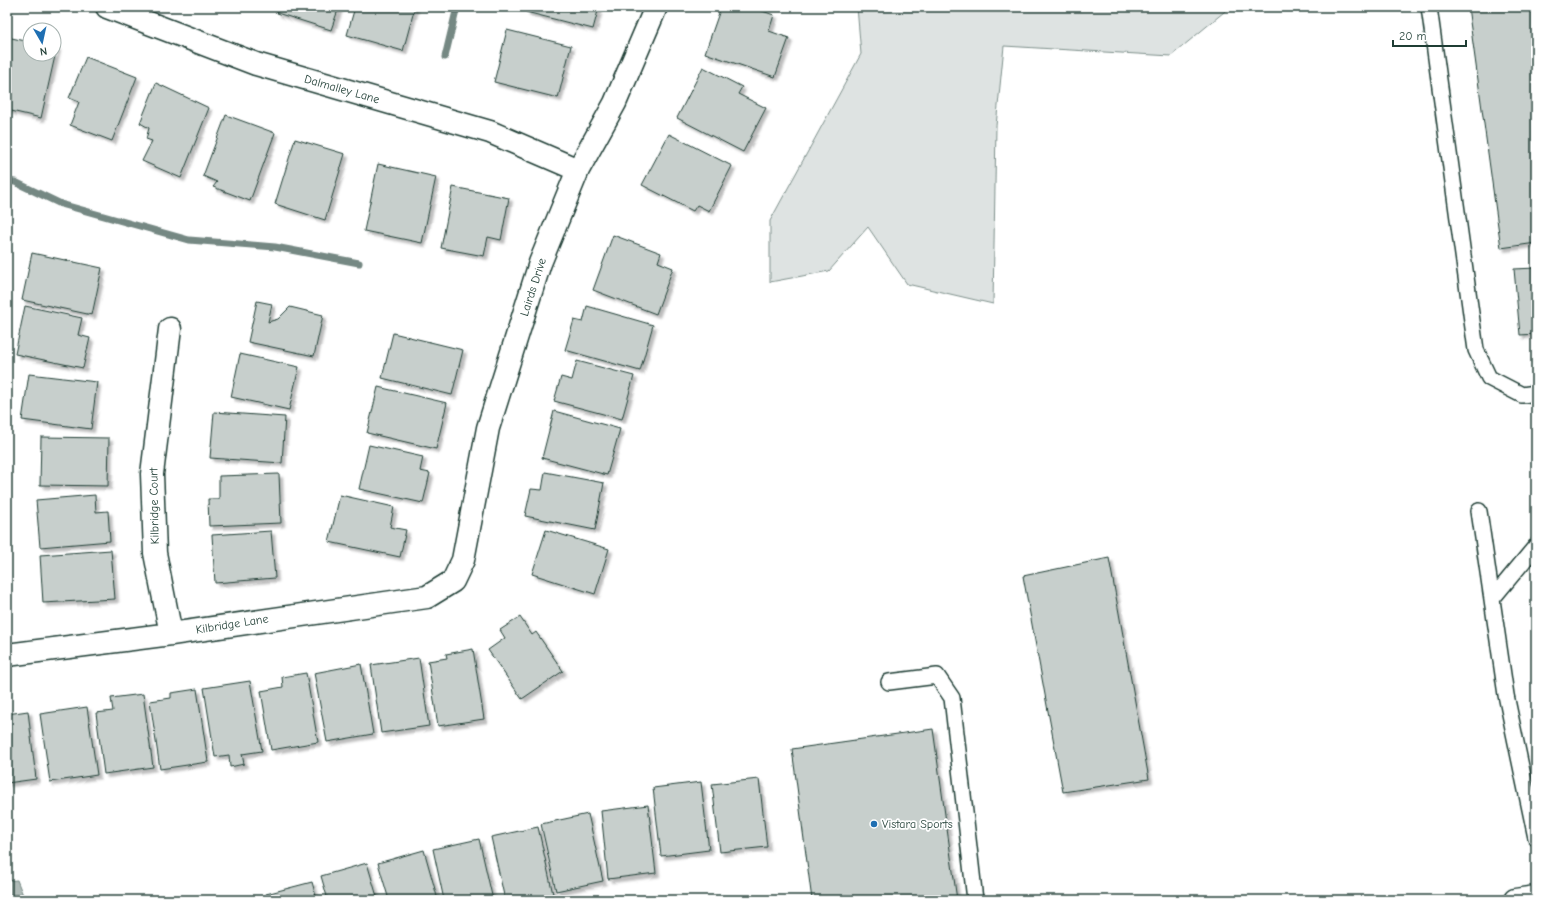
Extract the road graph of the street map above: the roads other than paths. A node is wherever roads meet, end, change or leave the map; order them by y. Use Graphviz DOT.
graph roads {
  1 [pos="106,7"];
  2 [pos="656,7"];
  3 [pos="1429,7"];
  4 [pos="578,170"];
  5 [pos="170,329"];
  6 [pos="1536,393"];
  7 [pos="1479,510"];
  8 [pos="1536,546"];
  9 [pos="453,581"];
  10 [pos="1492,599"];
  11 [pos="171,634"];
  12 [pos="7,655"];
  13 [pos="889,682"];
  14 [pos="1536,838"];
  15 [pos="1536,897"];
  16 [pos="975,900"];
  17 [pos="1515,900"];
  1 -- 4 [label="street, Dalmalley Lane"];
  2 -- 4 [label="street, Lairds Drive"];
  3 -- 6 [label="lane"];
  4 -- 9 [label="street, Lairds Drive"];
  5 -- 11 [label="street, Kilbridge Court"];
  7 -- 10 [label="lane"];
  8 -- 10 [label="lane"];
  9 -- 11 [label="street, Kilbridge Lane"];
  10 -- 14 [label="lane"];
  11 -- 12 [label="street, Kilbridge Lane"];
  13 -- 16 [label="lane"];
  15 -- 17 [label="street"];
}
